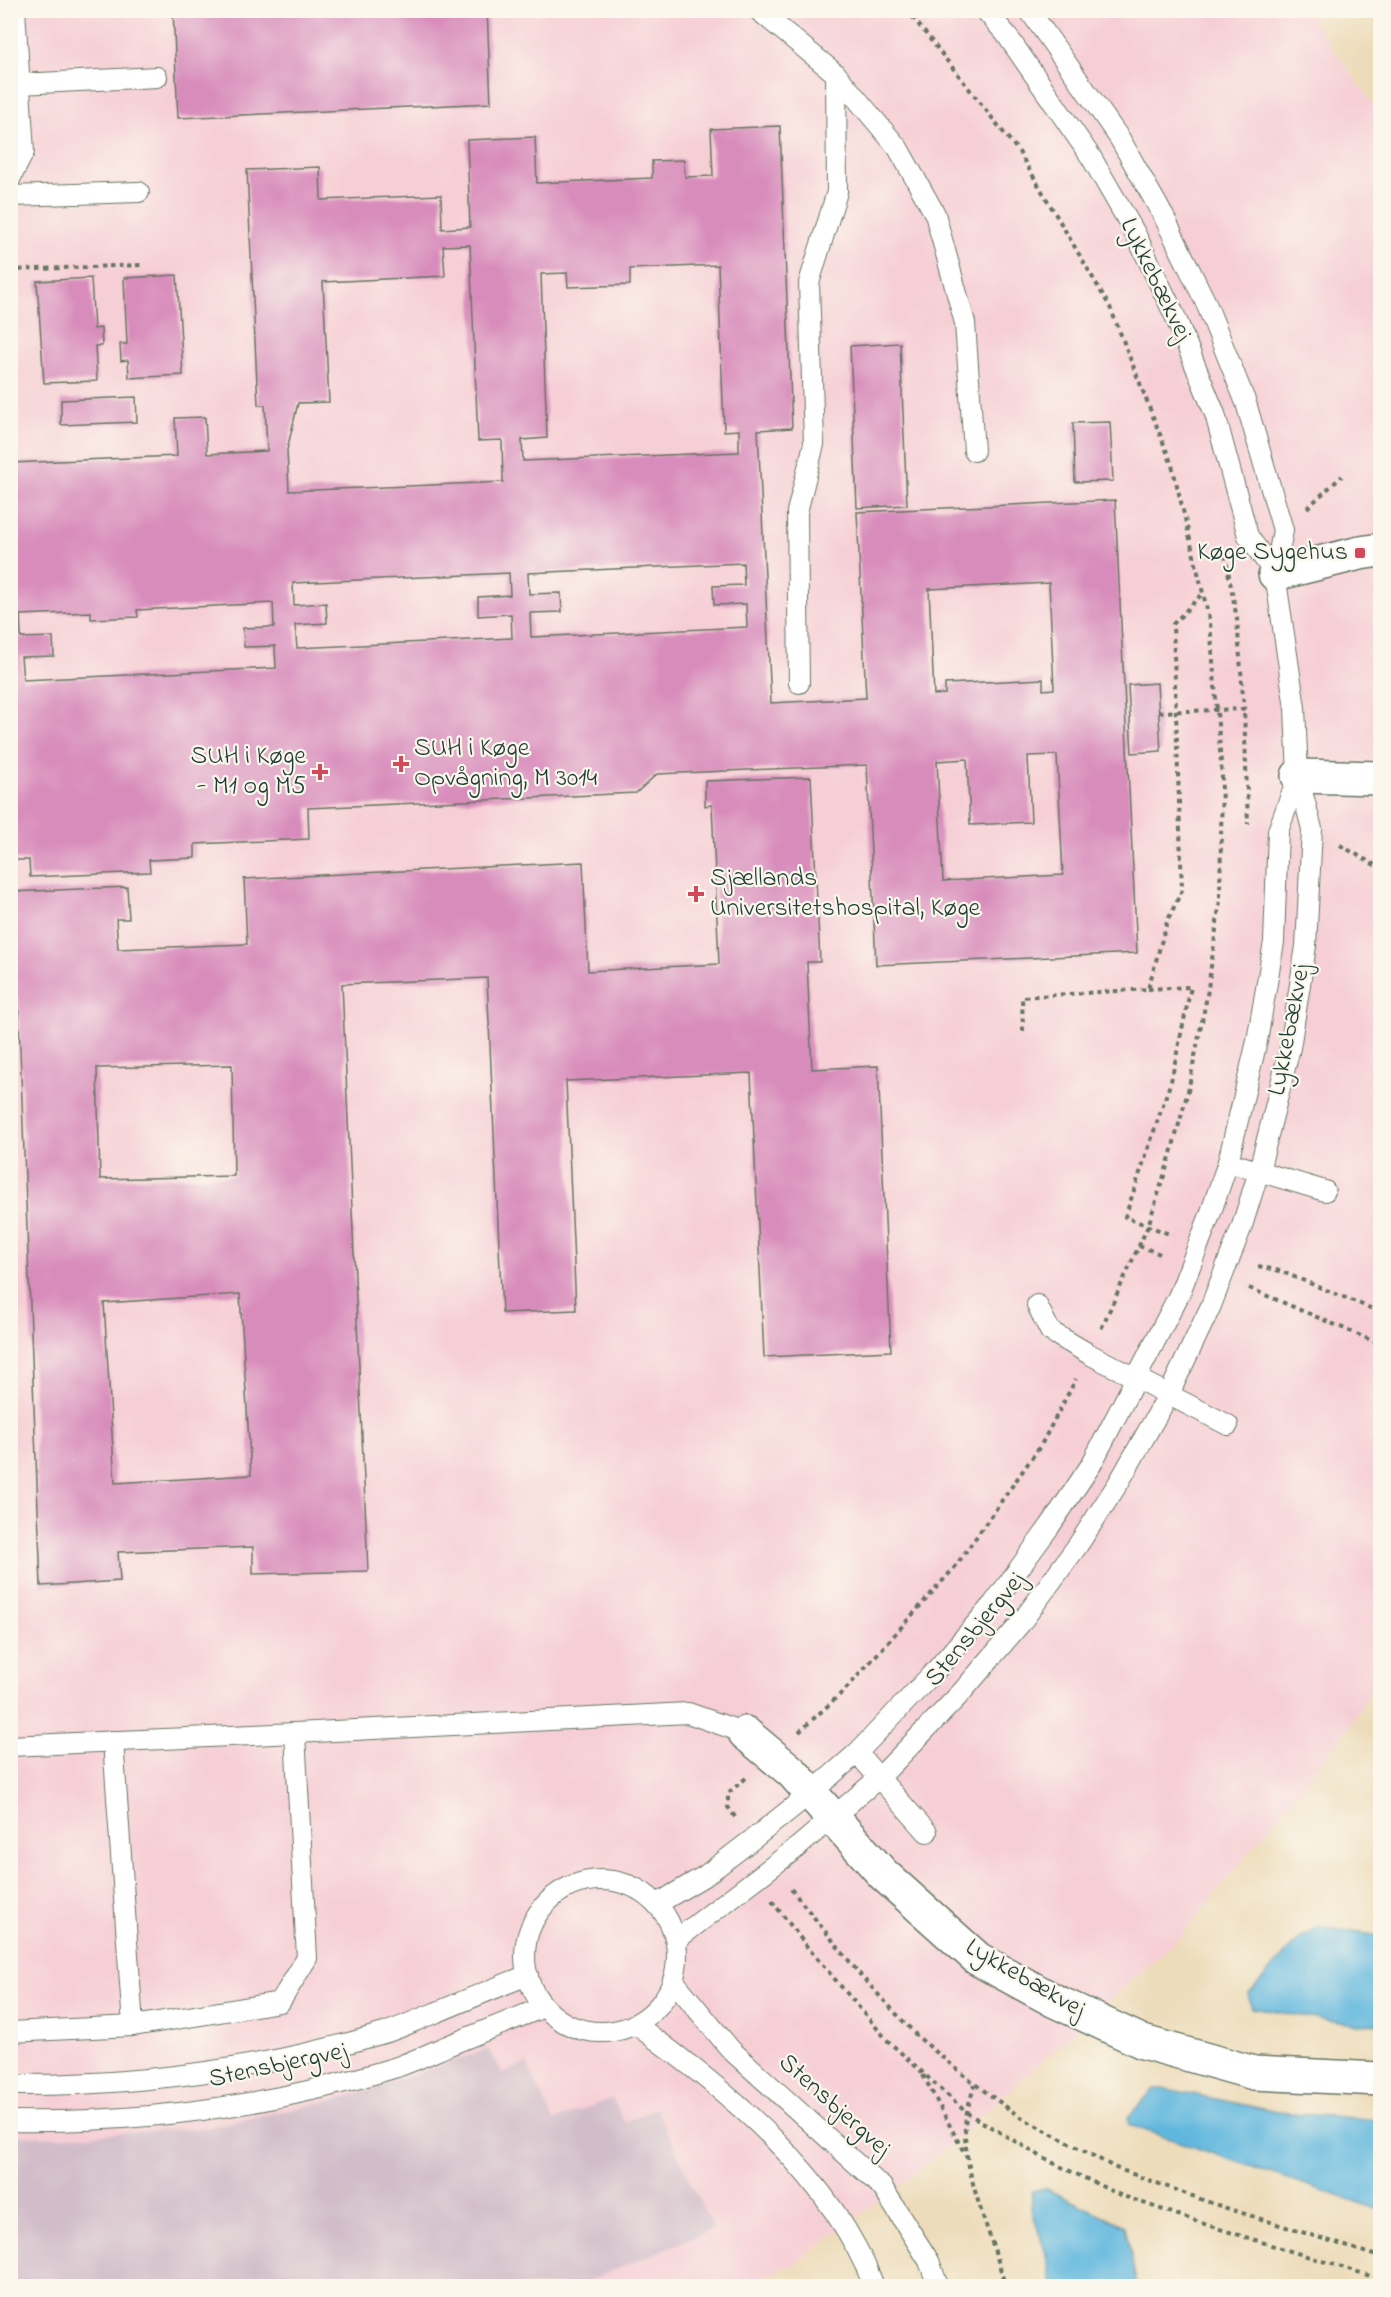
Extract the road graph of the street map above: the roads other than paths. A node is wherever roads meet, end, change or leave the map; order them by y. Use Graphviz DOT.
graph roads {
  1 [pos="15,10"];
  2 [pos="758,10"];
  3 [pos="985,10"];
  4 [pos="1029,10"];
  5 [pos="836,74"];
  6 [pos="157,77"];
  7 [pos="20,84"];
  8 [pos="10,178"];
  9 [pos="139,192"];
  10 [pos="10,196"];
  11 [pos="974,451"];
  12 [pos="1380,550"];
  13 [pos="1275,574"];
  14 [pos="799,683"];
  15 [pos="1298,776"];
  16 [pos="1380,778"];
  17 [pos="1228,1162"];
  18 [pos="1260,1171"];
  19 [pos="1324,1191"];
  20 [pos="1190,1265"];
  21 [pos="1221,1277"];
  22 [pos="1037,1305"];
  23 [pos="1137,1378"];
  24 [pos="1169,1394"];
  25 [pos="1228,1425"];
  26 [pos="295,1733"];
  27 [pos="746,1733"];
  28 [pos="113,1741"];
  29 [pos="10,1746"];
  30 [pos="856,1753"];
  31 [pos="880,1777"];
  32 [pos="812,1792"];
  33 [pos="833,1818"];
  34 [pos="927,1832"];
  35 [pos="657,1904"];
  36 [pos="676,1940"];
  37 [pos="528,1975"];
  38 [pos="673,1980"];
  39 [pos="544,2007"];
  40 [pos="635,2024"];
  41 [pos="133,2026"];
  42 [pos="10,2032"];
  43 [pos="1380,2079"];
  44 [pos="10,2085"];
  45 [pos="10,2121"];
  46 [pos="874,2286"];
  47 [pos="938,2286"];
  1 -- 7 [label="lane"];
  2 -- 5 [label="lane"];
  3 -- 13 [label="lane, Lykkebækvej"];
  4 -- 13 [label="lane, Lykkebækvej"];
  5 -- 11 [label="lane"];
  5 -- 14 [label="lane"];
  6 -- 7 [label="lane"];
  7 -- 8 [label="lane"];
  9 -- 10 [label="lane"];
  12 -- 13 [label="street"];
  13 -- 15 [label="lane, Lykkebækvej"];
  15 -- 16 [label="street"];
  15 -- 17 [label="lane, Lykkebækvej"];
  15 -- 18 [label="lane, Lykkebækvej"];
  17 -- 18 [label="lane"];
  17 -- 20 [label="lane, Lykkebækvej"];
  18 -- 19 [label="lane"];
  18 -- 21 [label="lane, Lykkebækvej"];
  20 -- 23 [label="lane, Stensbjergvej"];
  21 -- 24 [label="lane, Stensbjergvej"];
  22 -- 23 [label="lane"];
  23 -- 24 [label="lane"];
  23 -- 30 [label="lane, Stensbjergvej"];
  24 -- 25 [label="lane"];
  24 -- 31 [label="lane, Stensbjergvej"];
  26 -- 27 [label="lane"];
  26 -- 28 [label="lane"];
  26 -- 41 [label="lane"];
  27 -- 32 [label="street, Lykkebækvej"];
  28 -- 29 [label="lane"];
  28 -- 41 [label="lane"];
  30 -- 31 [label="lane"];
  30 -- 32 [label="lane, Stensbjergvej"];
  31 -- 33 [label="lane, Stensbjergvej"];
  31 -- 34 [label="lane"];
  32 -- 33 [label="street, Lykkebækvej"];
  32 -- 35 [label="lane, Stensbjergvej"];
  33 -- 36 [label="lane, Stensbjergvej"];
  33 -- 43 [label="street, Lykkebækvej"];
  35 -- 36 [label="lane"];
  35 -- 37 [label="lane"];
  36 -- 38 [label="lane"];
  37 -- 39 [label="lane"];
  37 -- 44 [label="lane, Stensbjergvej"];
  38 -- 40 [label="lane"];
  38 -- 47 [label="lane, Stensbjergvej"];
  39 -- 40 [label="lane"];
  39 -- 45 [label="lane, Stensbjergvej"];
  40 -- 46 [label="lane"];
  41 -- 42 [label="lane"];
}
